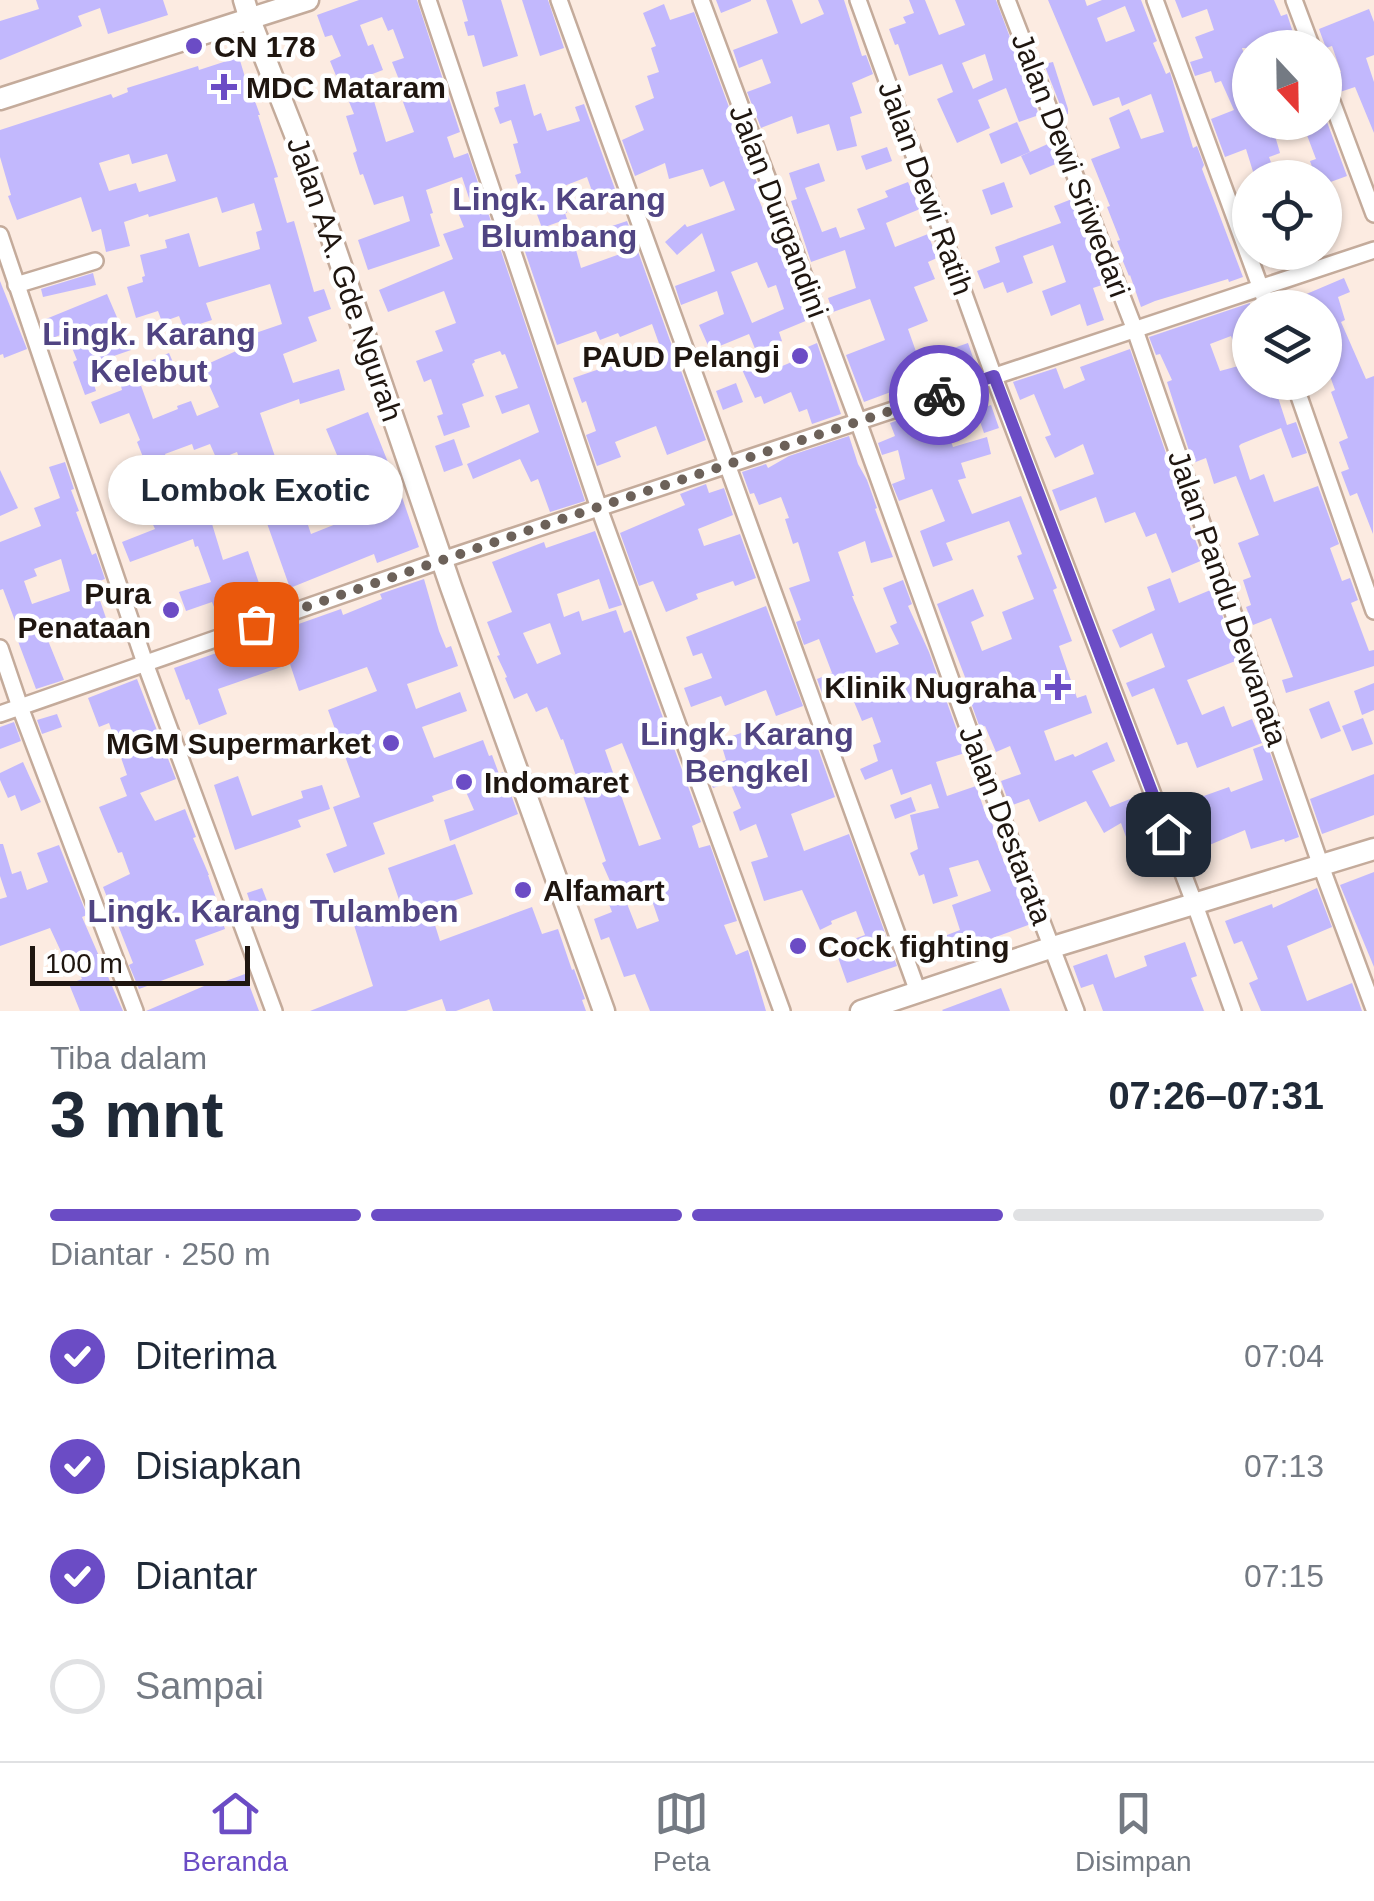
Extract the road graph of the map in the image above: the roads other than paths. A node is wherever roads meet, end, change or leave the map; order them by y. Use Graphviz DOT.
graph roads {
  1 [pos="308,0"];
  2 [pos="428,0"];
  3 [pos="559,0"];
  4 [pos="701,0"];
  5 [pos="858,0"];
  6 [pos="1007,0"];
  7 [pos="1155,0"];
  8 [pos="1294,0"];
  9 [pos="247,10"];
  10 [pos="1305,30"];
  11 [pos="0,98"];
  12 [pos="1342,128"];
  13 [pos="1374,214"];
  14 [pos="0,235"];
  15 [pos="1374,250"];
  16 [pos="95,261"];
  17 [pos="16,285"];
  18 [pos="1261,287"];
  19 [pos="1262,290"];
  20 [pos="1135,330"];
  21 [pos="994,376"];
  22 [pos="1300,400"];
  23 [pos="858,421"];
  24 [pos="726,465"];
  25 [pos="598,507"];
  26 [pos="442,560"];
  27 [pos="1374,611"];
  28 [pos="0,648"];
  29 [pos="145,663"];
  30 [pos="20,707"];
  31 [pos="0,714"];
  32 [pos="1374,848"];
  33 [pos="1321,866"];
  34 [pos="1196,904"];
  35 [pos="1053,946"];
  36 [pos="918,992"];
  37 [pos="1374,1009"];
  38 [pos="136,1011"];
  39 [pos="274,1011"];
  40 [pos="604,1011"];
  41 [pos="782,1011"];
  42 [pos="861,1011"];
  43 [pos="1076,1011"];
  44 [pos="1233,1011"];
  1 -- 9 [label="main road"];
  2 -- 25 [label="street"];
  3 -- 24 [label="street"];
  4 -- 23 [label="street, Jalan Durgandini"];
  5 -- 21 [label="street, Jalan Dewi Ratih"];
  6 -- 20 [label="street, Jalan Dewi Sriwedari"];
  7 -- 18 [label="street"];
  8 -- 10 [label="street"];
  9 -- 11 [label="main road"];
  9 -- 26 [label="main road, Jalan AA. Gde Ngurah"];
  12 -- 13 [label="street"];
  14 -- 17 [label="street"];
  15 -- 18 [label="street"];
  16 -- 17 [label="street"];
  17 -- 29 [label="street"];
  18 -- 19 [label="street"];
  18 -- 20 [label="street"];
  20 -- 21 [label="street"];
  20 -- 33 [label="street, Jalan Pandu Dewanata"];
  21 -- 23 [label="street"];
  21 -- 34 [label="street, Jalan Dewi Ratih"];
  22 -- 27 [label="street"];
  23 -- 24 [label="street"];
  23 -- 35 [label="street, Jalan Destarata"];
  24 -- 25 [label="street"];
  24 -- 36 [label="street"];
  25 -- 26 [label="street"];
  25 -- 41 [label="street"];
  26 -- 29 [label="street"];
  26 -- 40 [label="main road, Jalan AA. Gde Ngurah"];
  28 -- 30 [label="street"];
  29 -- 30 [label="street"];
  29 -- 39 [label="street"];
  30 -- 31 [label="street"];
  30 -- 38 [label="street"];
  32 -- 33 [label="main road"];
  33 -- 34 [label="main road"];
  33 -- 37 [label="street, Jalan Pandu Dewanata"];
  34 -- 35 [label="main road"];
  34 -- 44 [label="street, Jalan Dewi Ratih"];
  35 -- 36 [label="main road"];
  35 -- 43 [label="street, Jalan Destarata"];
  36 -- 42 [label="main road"];
}
